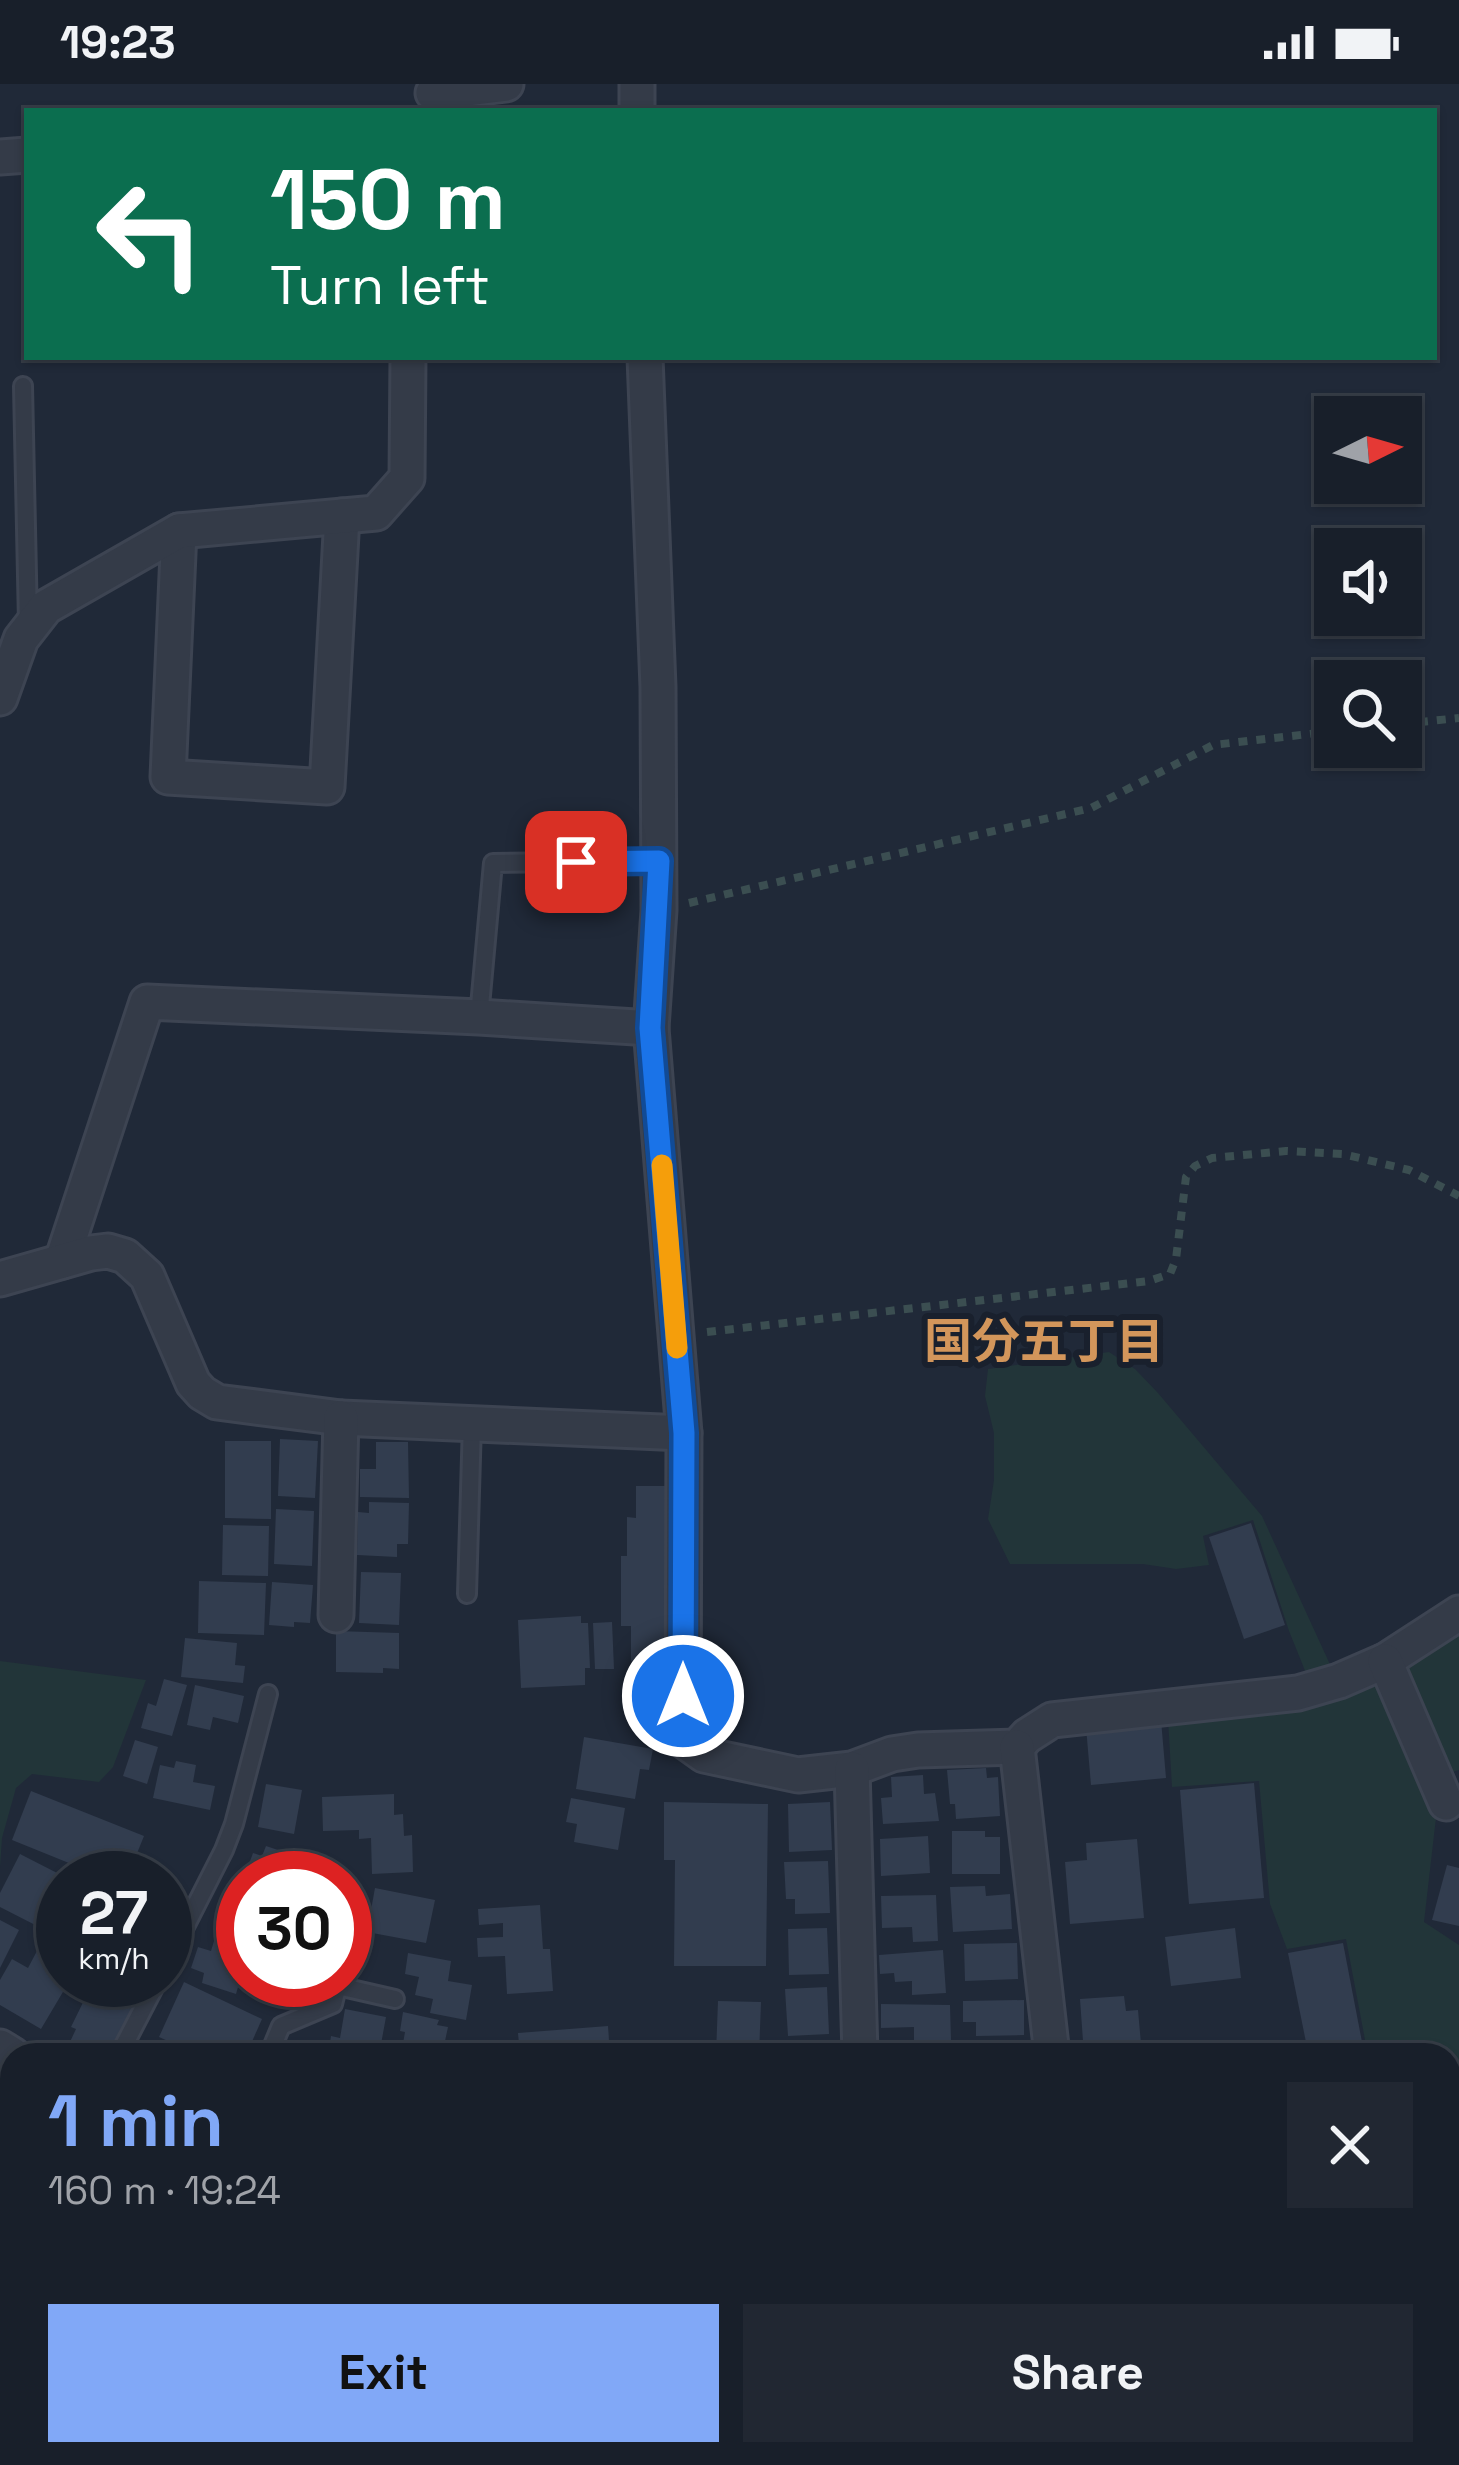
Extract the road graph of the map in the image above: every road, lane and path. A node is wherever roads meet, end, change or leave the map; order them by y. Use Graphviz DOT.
graph roads {
  1 [pos="506,84"];
  2 [pos="428,96"];
  3 [pos="408,360"];
  4 [pos="645,360"];
  5 [pos="23,386"];
  6 [pos="342,516"];
  7 [pos="178,531"];
  8 [pos="16,634"];
  9 [pos="0,698"];
  10 [pos="1459,718"];
  11 [pos="1422,722"];
  12 [pos="1314,733"];
  13 [pos="659,861"];
  14 [pos="658,910"];
  15 [pos="479,1016"];
  16 [pos="650,1028"];
  17 [pos="1459,1196"];
  18 [pos="62,1261"];
  19 [pos="0,1280"];
  20 [pos="676,1336"];
  21 [pos="340,1418"];
  22 [pos="472,1424"];
  23 [pos="684,1433"];
  24 [pos="467,1594"];
  25 [pos="1459,1613"];
  26 [pos="336,1615"];
  27 [pos="1385,1661"];
  28 [pos="268,1694"];
  29 [pos="1017,1747"];
  30 [pos="852,1769"];
  31 [pos="1446,1803"];
  32 [pos="192,1912"];
  33 [pos="372,1993"];
  34 [pos="394,1999"];
  35 [pos="144,2007"];
  36 [pos="326,2007"];
  37 [pos="125,2043"];
  38 [pos="274,2043"];
  39 [pos="860,2043"];
  40 [pos="1051,2043"];
  1 -- 2 [label="street"];
  3 -- 6 [label="street"];
  4 -- 13 [label="street"];
  5 -- 8 [label="lane"];
  6 -- 7 [label="street"];
  6 -- 7 [label="street"];
  7 -- 8 [label="street"];
  8 -- 9 [label="street"];
  10 -- 11 [label="path"];
  12 -- 14 [label="path"];
  13 -- 14 [label="street"];
  13 -- 15 [label="lane"];
  14 -- 16 [label="street"];
  15 -- 16 [label="street"];
  15 -- 18 [label="street"];
  16 -- 20 [label="street"];
  17 -- 20 [label="path"];
  18 -- 19 [label="street"];
  18 -- 21 [label="street"];
  20 -- 23 [label="street"];
  21 -- 22 [label="street"];
  21 -- 26 [label="street"];
  22 -- 23 [label="street"];
  22 -- 24 [label="lane"];
  23 -- 30 [label="street"];
  25 -- 27 [label="street"];
  27 -- 29 [label="street"];
  27 -- 31 [label="street"];
  28 -- 32 [label="lane"];
  29 -- 30 [label="street"];
  29 -- 40 [label="street"];
  30 -- 39 [label="street"];
  33 -- 34 [label="lane"];
  35 -- 37 [label="lane"];
  36 -- 38 [label="lane"];
}
